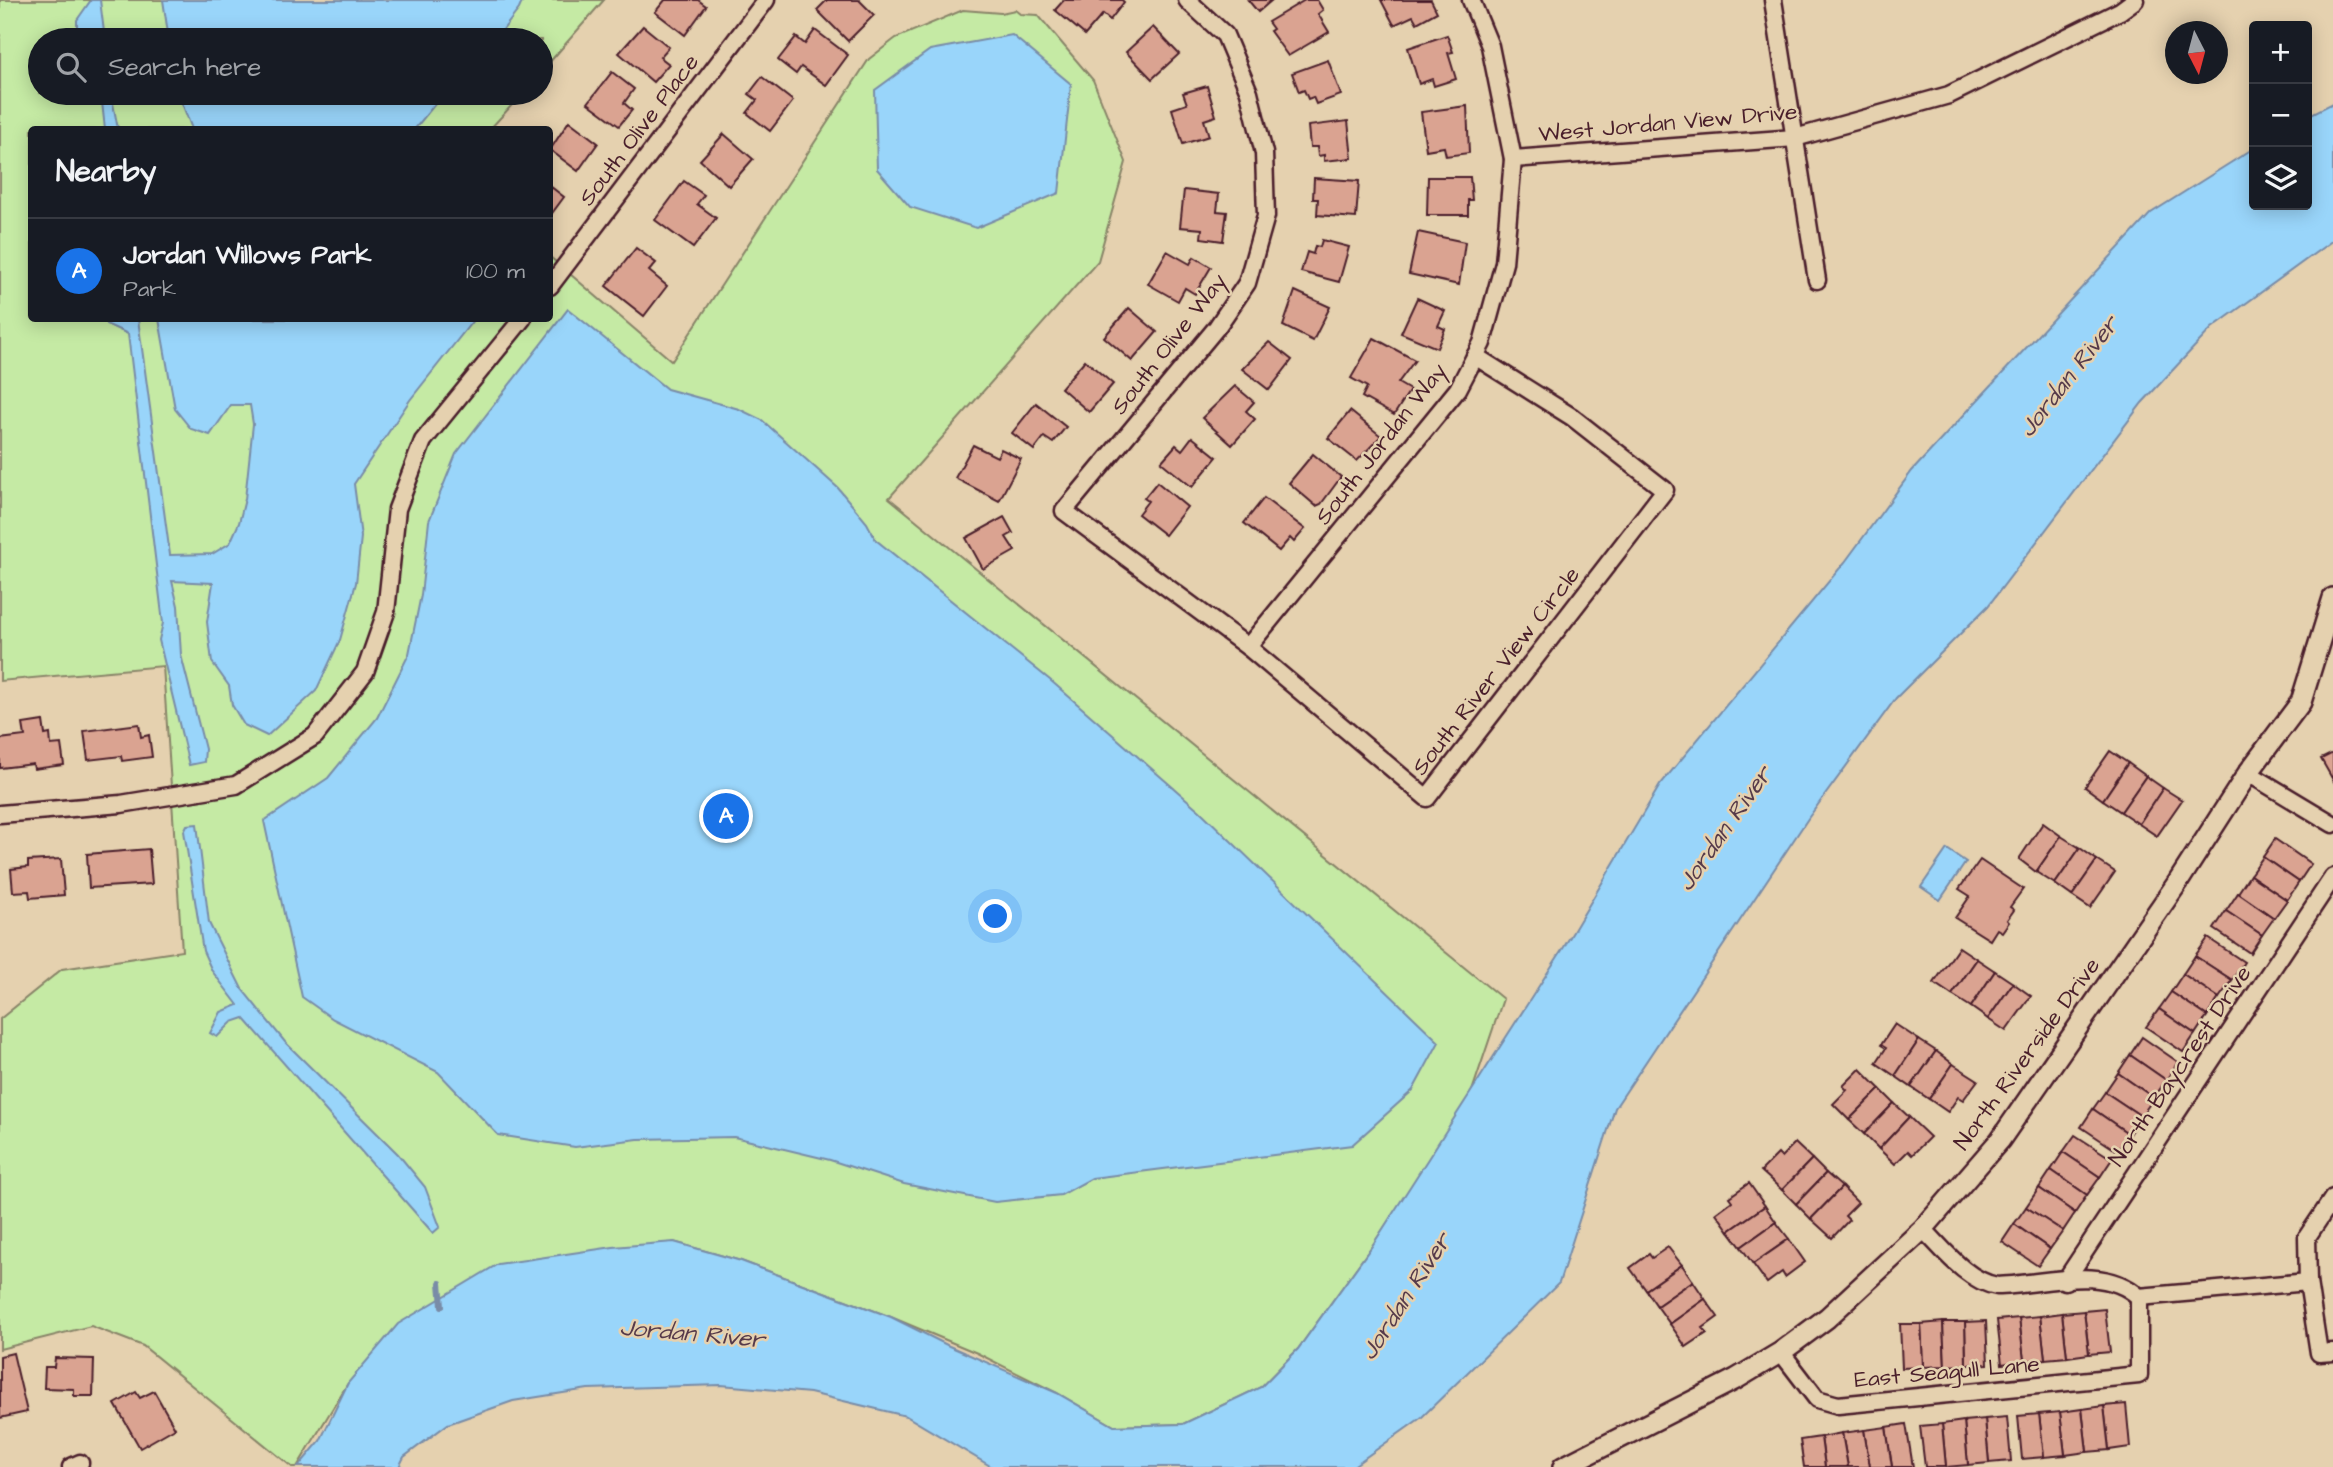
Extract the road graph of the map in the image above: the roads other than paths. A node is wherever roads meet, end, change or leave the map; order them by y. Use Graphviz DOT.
graph roads {
  1 [pos="766,0"];
  2 [pos="1187,0"];
  3 [pos="1471,0"];
  4 [pos="1773,0"];
  5 [pos="2136,0"];
  6 [pos="2117,6"];
  7 [pos="1795,138"];
  8 [pos="1513,159"];
  9 [pos="1817,280"];
  10 [pos="553,282"];
  11 [pos="520,322"];
  12 [pos="1475,356"];
  13 [pos="1064,511"];
  14 [pos="2333,598"];
  15 [pos="2328,633"];
  16 [pos="1248,647"];
  17 [pos="2248,773"];
  18 [pos="0,814"];
  19 [pos="2333,824"];
  20 [pos="2333,877"];
  21 [pos="2333,1198"];
  22 [pos="1923,1228"];
  23 [pos="2065,1281"];
  24 [pos="2308,1282"];
  25 [pos="2139,1297"];
  26 [pos="1782,1352"];
  27 [pos="2326,1353"];
  28 [pos="1563,1467"];
  1 -- 10 [label="street, South Olive Place"];
  2 -- 13 [label="street, South Olive Way"];
  3 -- 8 [label="street, South Jordan Way"];
  4 -- 7 [label="street"];
  5 -- 6 [label="street, West Jordan View Drive"];
  6 -- 7 [label="street, West Jordan View Drive"];
  7 -- 8 [label="street, West Jordan View Drive"];
  7 -- 9 [label="street"];
  8 -- 12 [label="street, South Jordan Way"];
  11 -- 18 [label="street"];
  12 -- 16 [label="street, South Jordan Way"];
  12 -- 16 [label="street, South River View Circle"];
  13 -- 16 [label="street, South River View Circle"];
  14 -- 15 [label="street, North Riverside Drive"];
  15 -- 17 [label="street, North Riverside Drive"];
  17 -- 19 [label="street"];
  17 -- 22 [label="street, North Riverside Drive"];
  20 -- 23 [label="street, North Baycrest Drive"];
  21 -- 24 [label="street"];
  22 -- 23 [label="street"];
  22 -- 26 [label="street, North Riverside Drive"];
  23 -- 25 [label="street"];
  24 -- 25 [label="street"];
  24 -- 27 [label="street"];
  25 -- 26 [label="street, East Seagull Lane"];
  26 -- 28 [label="street, North Riverside Drive"];
}
